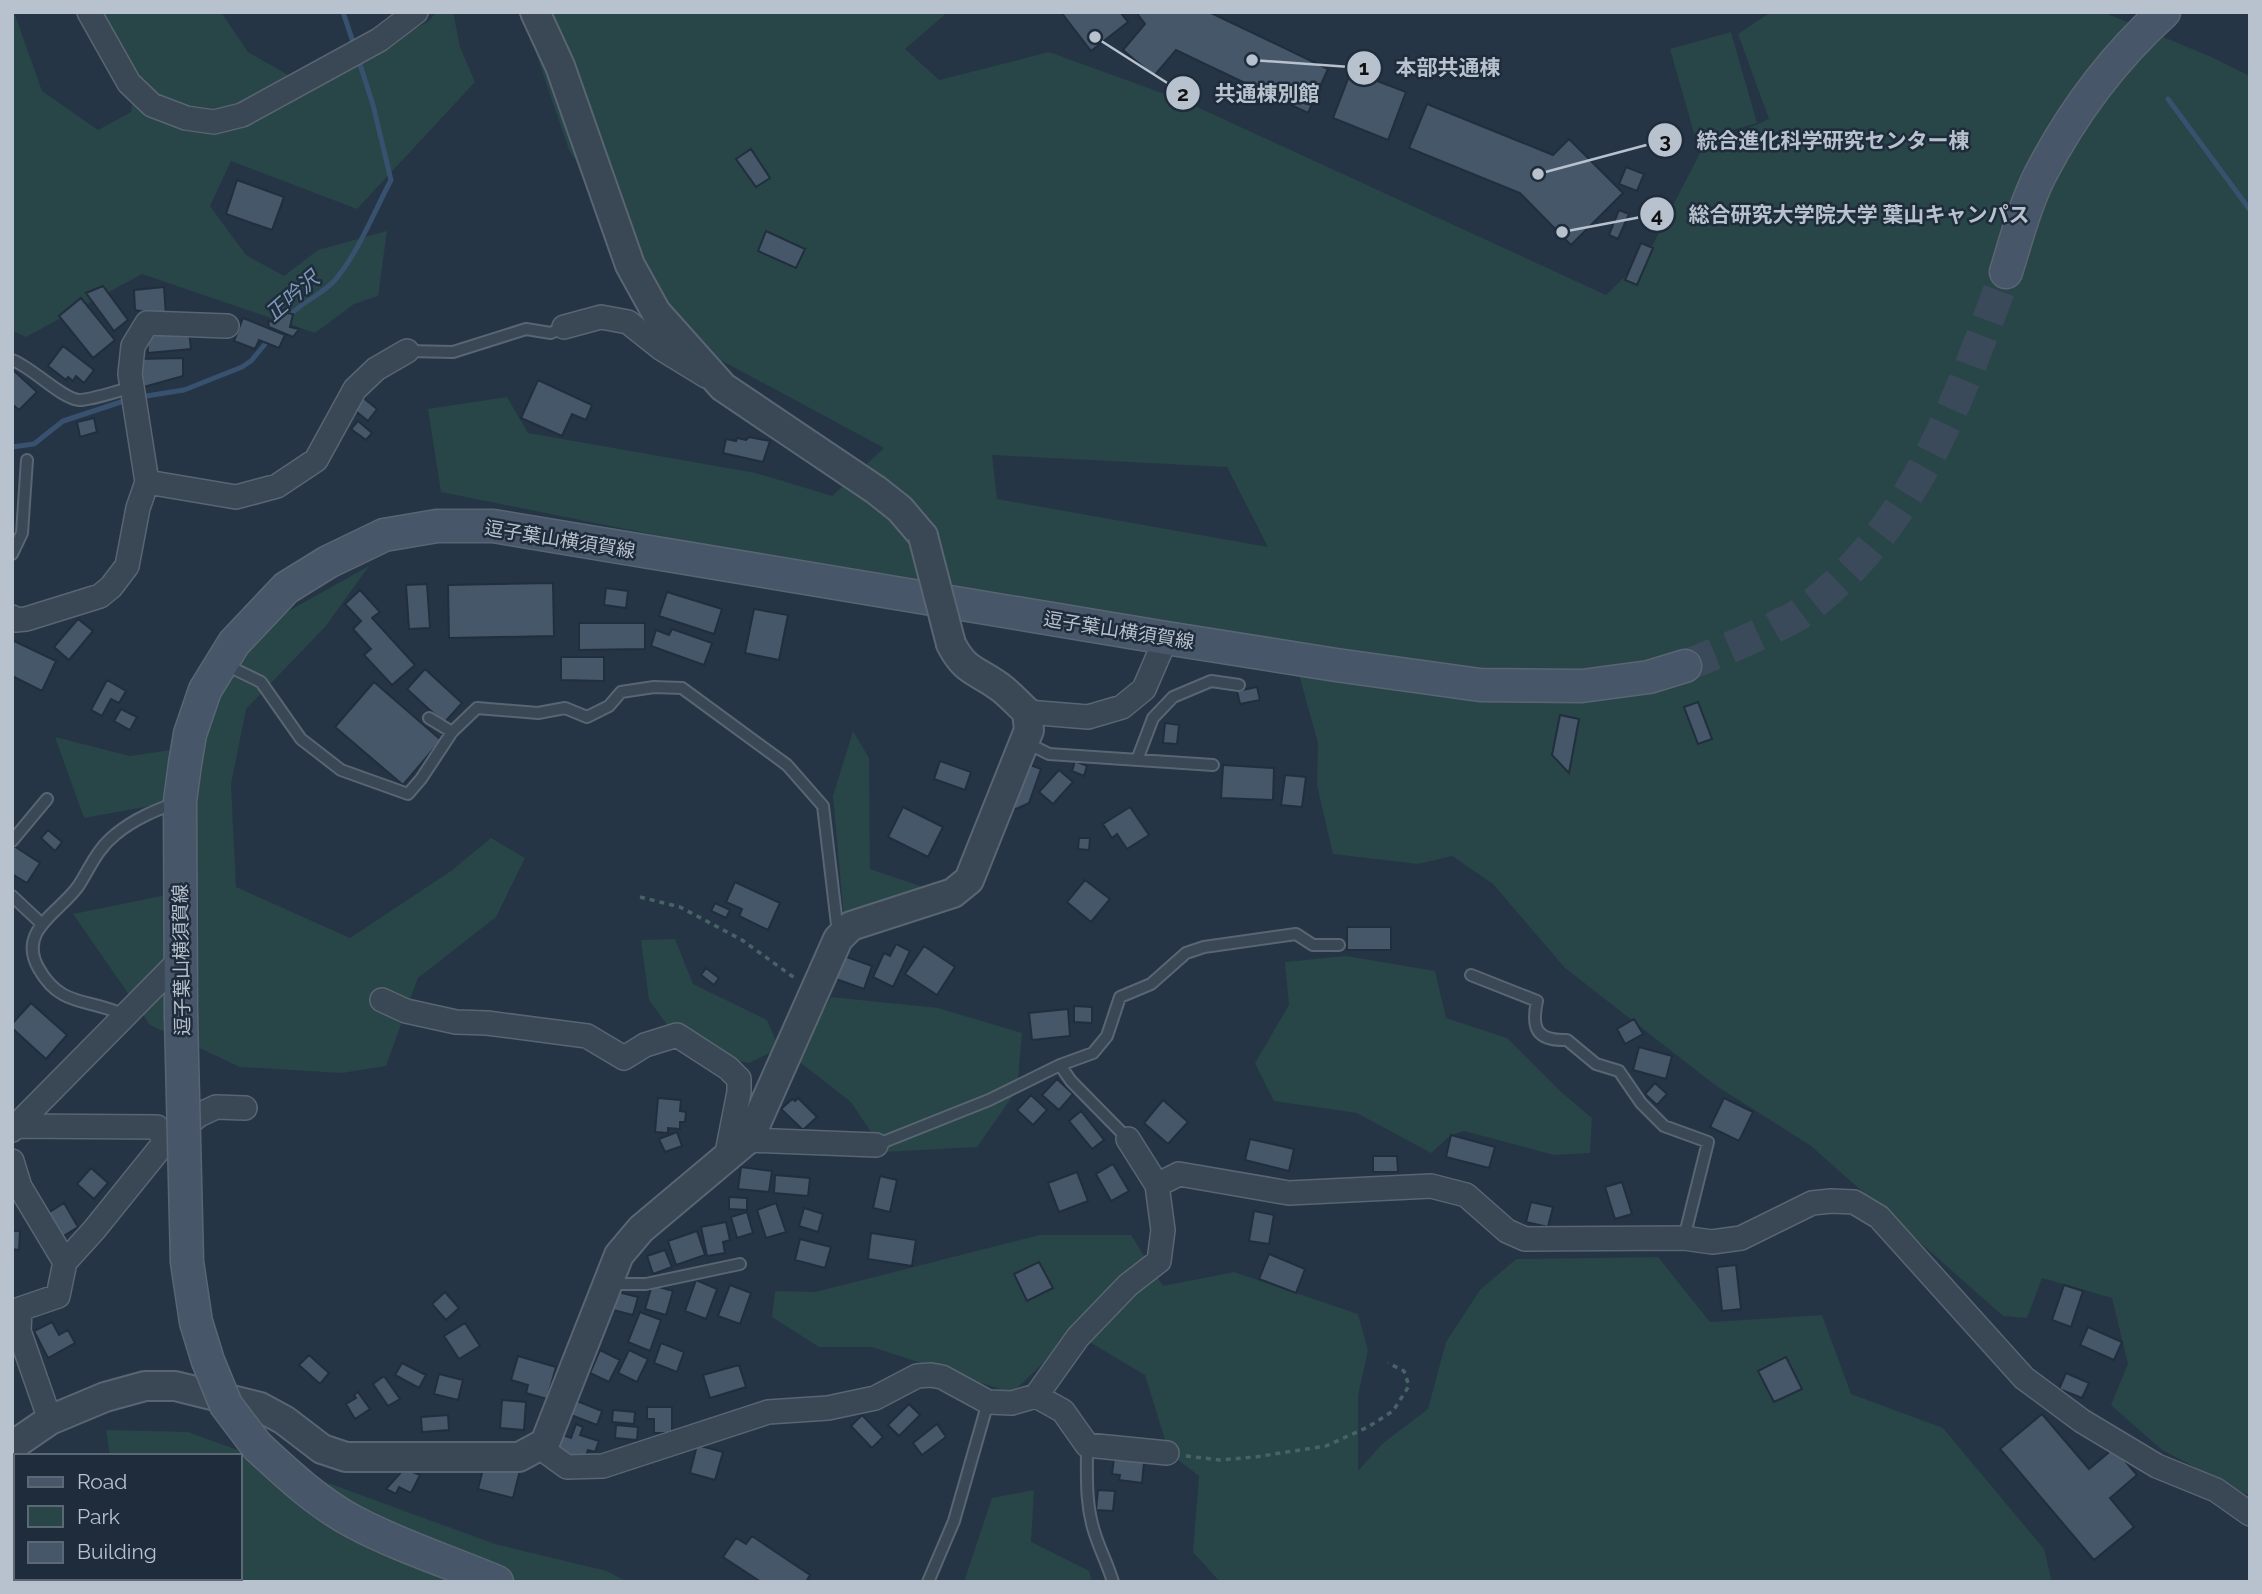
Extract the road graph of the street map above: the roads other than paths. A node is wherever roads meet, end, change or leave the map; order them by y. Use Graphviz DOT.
graph roads {
  1 [pos="89,12"];
  2 [pos="416,12"];
  3 [pos="535,12"];
  4 [pos="2164,12"];
  5 [pos="2006,272"];
  6 [pos="227,326"];
  7 [pos="564,327"];
  8 [pos="407,351"];
  9 [pos="12,360"];
  10 [pos="133,387"];
  11 [pos="723,387"];
  12 [pos="27,460"];
  13 [pos="147,482"];
  14 [pos="12,554"];
  15 [pos="12,617"];
  16 [pos="1166,638"];
  17 [pos="222,663"];
  18 [pos="1685,666"];
  19 [pos="1238,685"];
  20 [pos="1027,712"];
  21 [pos="429,718"];
  22 [pos="452,732"];
  23 [pos="1024,741"];
  24 [pos="1137,760"];
  25 [pos="1213,765"];
  26 [pos="47,799"];
  27 [pos="180,801"];
  28 [pos="12,841"];
  29 [pos="12,896"];
  30 [pos="42,924"];
  31 [pos="838,939"];
  32 [pos="1339,944"];
  33 [pos="180,960"];
  34 [pos="1471,975"];
  35 [pos="382,1000"];
  36 [pos="125,1015"];
  37 [pos="1060,1065"];
  38 [pos="245,1108"];
  39 [pos="13,1128"];
  40 [pos="1128,1139"];
  41 [pos="165,1142"];
  42 [pos="876,1145"];
  43 [pos="736,1149"];
  44 [pos="12,1161"];
  45 [pos="1157,1185"];
  46 [pos="1684,1238"];
  47 [pos="65,1262"];
  48 [pos="740,1264"];
  49 [pos="608,1284"];
  50 [pos="16,1332"];
  51 [pos="1036,1396"];
  52 [pos="988,1402"];
  53 [pos="50,1420"];
  54 [pos="1087,1444"];
  55 [pos="12,1446"];
  56 [pos="538,1447"];
  57 [pos="1167,1454"];
  58 [pos="2250,1514"];
  59 [pos="498,1582"];
  60 [pos="928,1582"];
  61 [pos="1113,1582"];
  1 -- 2 [label="street"];
  3 -- 11 [label="street"];
  4 -- 5 [label="main road"];
  6 -- 10 [label="street"];
  7 -- 8 [label="lane"];
  7 -- 11 [label="street"];
  8 -- 13 [label="street"];
  9 -- 10 [label="lane"];
  10 -- 13 [label="street"];
  11 -- 20 [label="street, bridge"];
  12 -- 14 [label="lane"];
  13 -- 15 [label="street"];
  16 -- 17 [label="main road, 逗子葉山横須賀線"];
  16 -- 18 [label="main road, 逗子葉山横須賀線"];
  16 -- 20 [label="street"];
  17 -- 22 [label="lane"];
  17 -- 27 [label="main road, 逗子葉山横須賀線"];
  19 -- 24 [label="lane"];
  20 -- 23 [label="street"];
  21 -- 22 [label="lane"];
  22 -- 31 [label="lane"];
  23 -- 24 [label="lane"];
  23 -- 31 [label="street"];
  24 -- 25 [label="lane"];
  26 -- 28 [label="lane"];
  27 -- 30 [label="lane"];
  27 -- 33 [label="main road, 逗子葉山横須賀線"];
  29 -- 30 [label="lane"];
  30 -- 36 [label="lane"];
  31 -- 43 [label="street"];
  32 -- 37 [label="lane"];
  33 -- 36 [label="street"];
  33 -- 59 [label="main road, 逗子葉山横須賀線, bridge"];
  34 -- 46 [label="lane"];
  35 -- 43 [label="street"];
  36 -- 39 [label="street"];
  37 -- 40 [label="lane"];
  37 -- 42 [label="lane"];
  38 -- 41 [label="street"];
  39 -- 41 [label="street"];
  40 -- 45 [label="street"];
  41 -- 47 [label="street"];
  42 -- 43 [label="street"];
  43 -- 49 [label="street"];
  44 -- 47 [label="street"];
  45 -- 46 [label="street"];
  45 -- 51 [label="street"];
  46 -- 58 [label="street"];
  47 -- 50 [label="street"];
  48 -- 49 [label="lane"];
  49 -- 56 [label="street"];
  50 -- 53 [label="street"];
  51 -- 52 [label="street"];
  51 -- 54 [label="street"];
  52 -- 56 [label="street"];
  52 -- 60 [label="lane"];
  53 -- 55 [label="street"];
  53 -- 56 [label="street"];
  54 -- 57 [label="street"];
  54 -- 61 [label="lane"];
}
